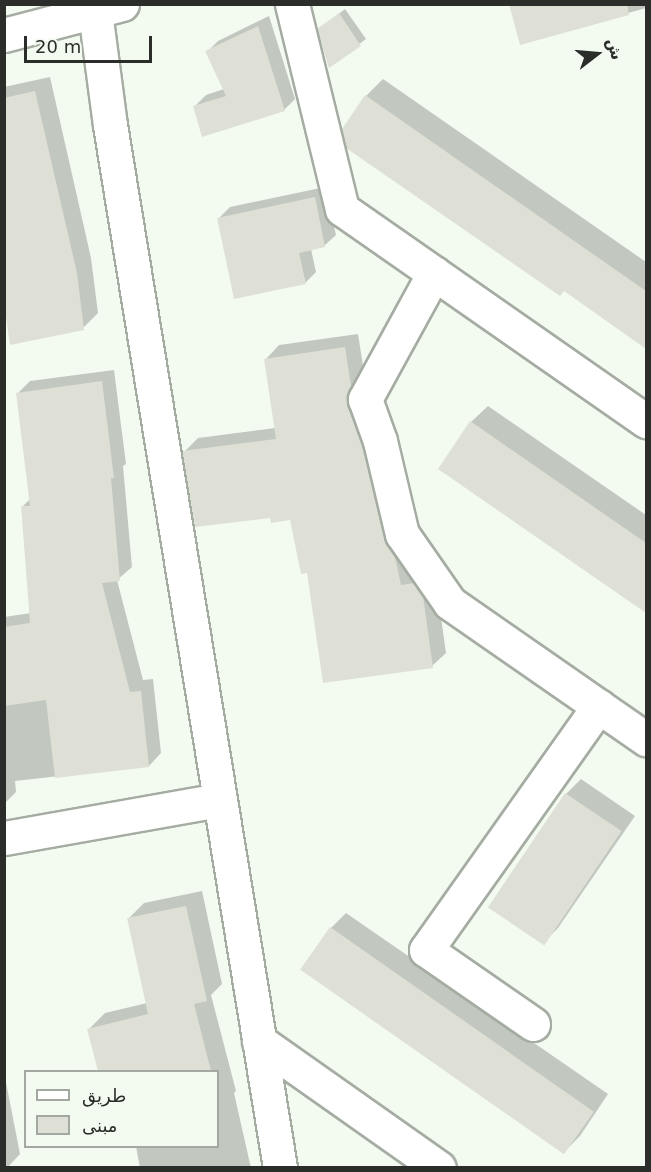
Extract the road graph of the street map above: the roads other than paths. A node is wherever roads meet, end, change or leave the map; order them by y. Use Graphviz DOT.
graph roads {
  1 [pos="292,4"];
  2 [pos="104,6"];
  3 [pos="4,36"];
  4 [pos="434,273"];
  5 [pos="646,421"];
  6 [pos="599,706"];
  7 [pos="646,739"];
  8 [pos="219,800"];
  9 [pos="4,838"];
  10 [pos="533,1024"];
  11 [pos="259,1041"];
  12 [pos="279,1167"];
  13 [pos="439,1167"];
  1 -- 4 [label="street"];
  2 -- 3 [label="street"];
  2 -- 8 [label="street"];
  4 -- 5 [label="street"];
  4 -- 6 [label="street"];
  6 -- 7 [label="street"];
  6 -- 10 [label="street"];
  8 -- 9 [label="street"];
  8 -- 11 [label="street"];
  11 -- 12 [label="street"];
  11 -- 13 [label="street"];
}
